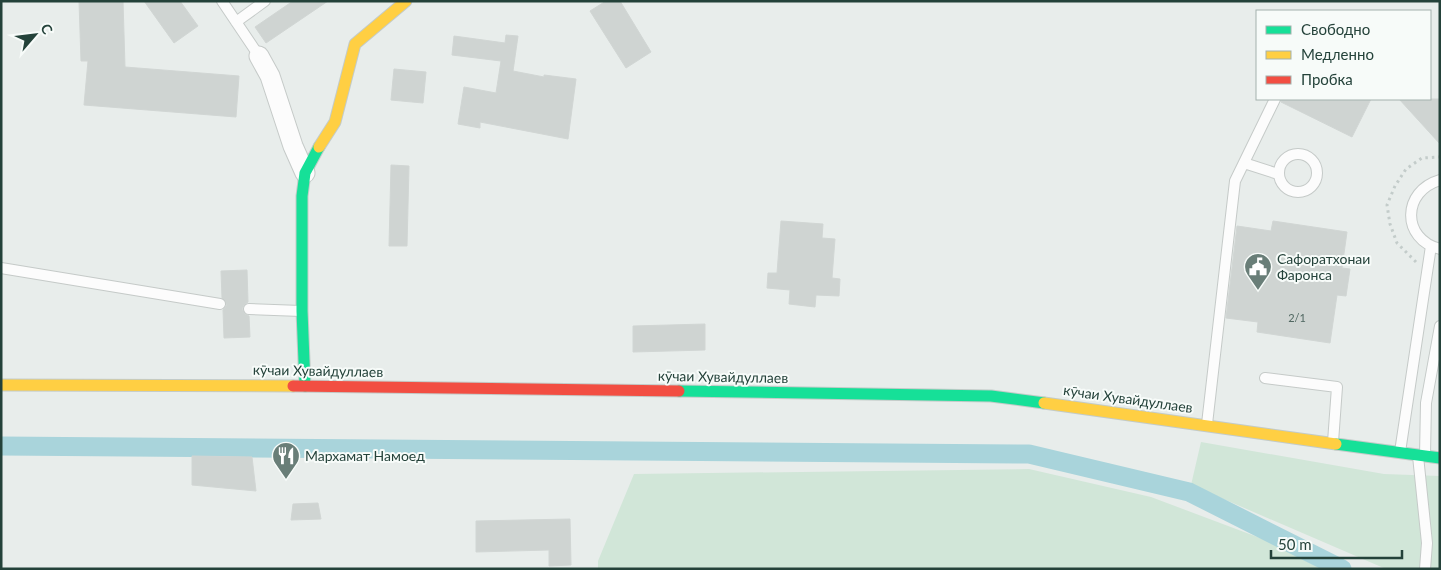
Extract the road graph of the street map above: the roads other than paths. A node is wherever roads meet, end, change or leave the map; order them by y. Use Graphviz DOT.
graph roads {
  1 [pos="222,1"];
  2 [pos="265,1"];
  3 [pos="406,1"];
  4 [pos="236,22"];
  5 [pos="259,56"];
  6 [pos="1275,100"];
  7 [pos="1244,163"];
  8 [pos="305,173"];
  9 [pos="1278,174"];
  10 [pos="1440,180"];
  11 [pos="1436,248"];
  12 [pos="1,268"];
  13 [pos="220,304"];
  14 [pos="249,309"];
  15 [pos="302,311"];
  16 [pos="1440,326"];
  17 [pos="1265,378"];
  18 [pos="1,385"];
  19 [pos="305,386"];
  20 [pos="1207,424"];
  21 [pos="1333,442"];
  22 [pos="1400,452"];
  23 [pos="1421,455"];
  24 [pos="1440,458"];
  25 [pos="1427,567"];
  1 -- 4 [label="lane"];
  2 -- 4 [label="lane"];
  3 -- 8 [label="street"];
  4 -- 5 [label="lane"];
  5 -- 8 [label="street"];
  6 -- 7 [label="lane"];
  7 -- 9 [label="lane"];
  7 -- 20 [label="lane"];
  8 -- 15 [label="street"];
  10 -- 11 [label="lane"];
  11 -- 22 [label="lane"];
  12 -- 13 [label="lane"];
  14 -- 15 [label="lane"];
  15 -- 19 [label="street"];
  16 -- 23 [label="lane"];
  17 -- 21 [label="lane"];
  18 -- 19 [label="street, кӯчаи Хувайдуллаев"];
  19 -- 20 [label="street, кӯчаи Хувайдуллаев"];
  20 -- 21 [label="street, кӯчаи Хувайдуллаев"];
  21 -- 22 [label="street, кӯчаи Хувайдуллаев"];
  22 -- 23 [label="street, кӯчаи Хувайдуллаев"];
  23 -- 24 [label="street, кӯчаи Хувайдуллаев"];
  23 -- 25 [label="lane"];
}
